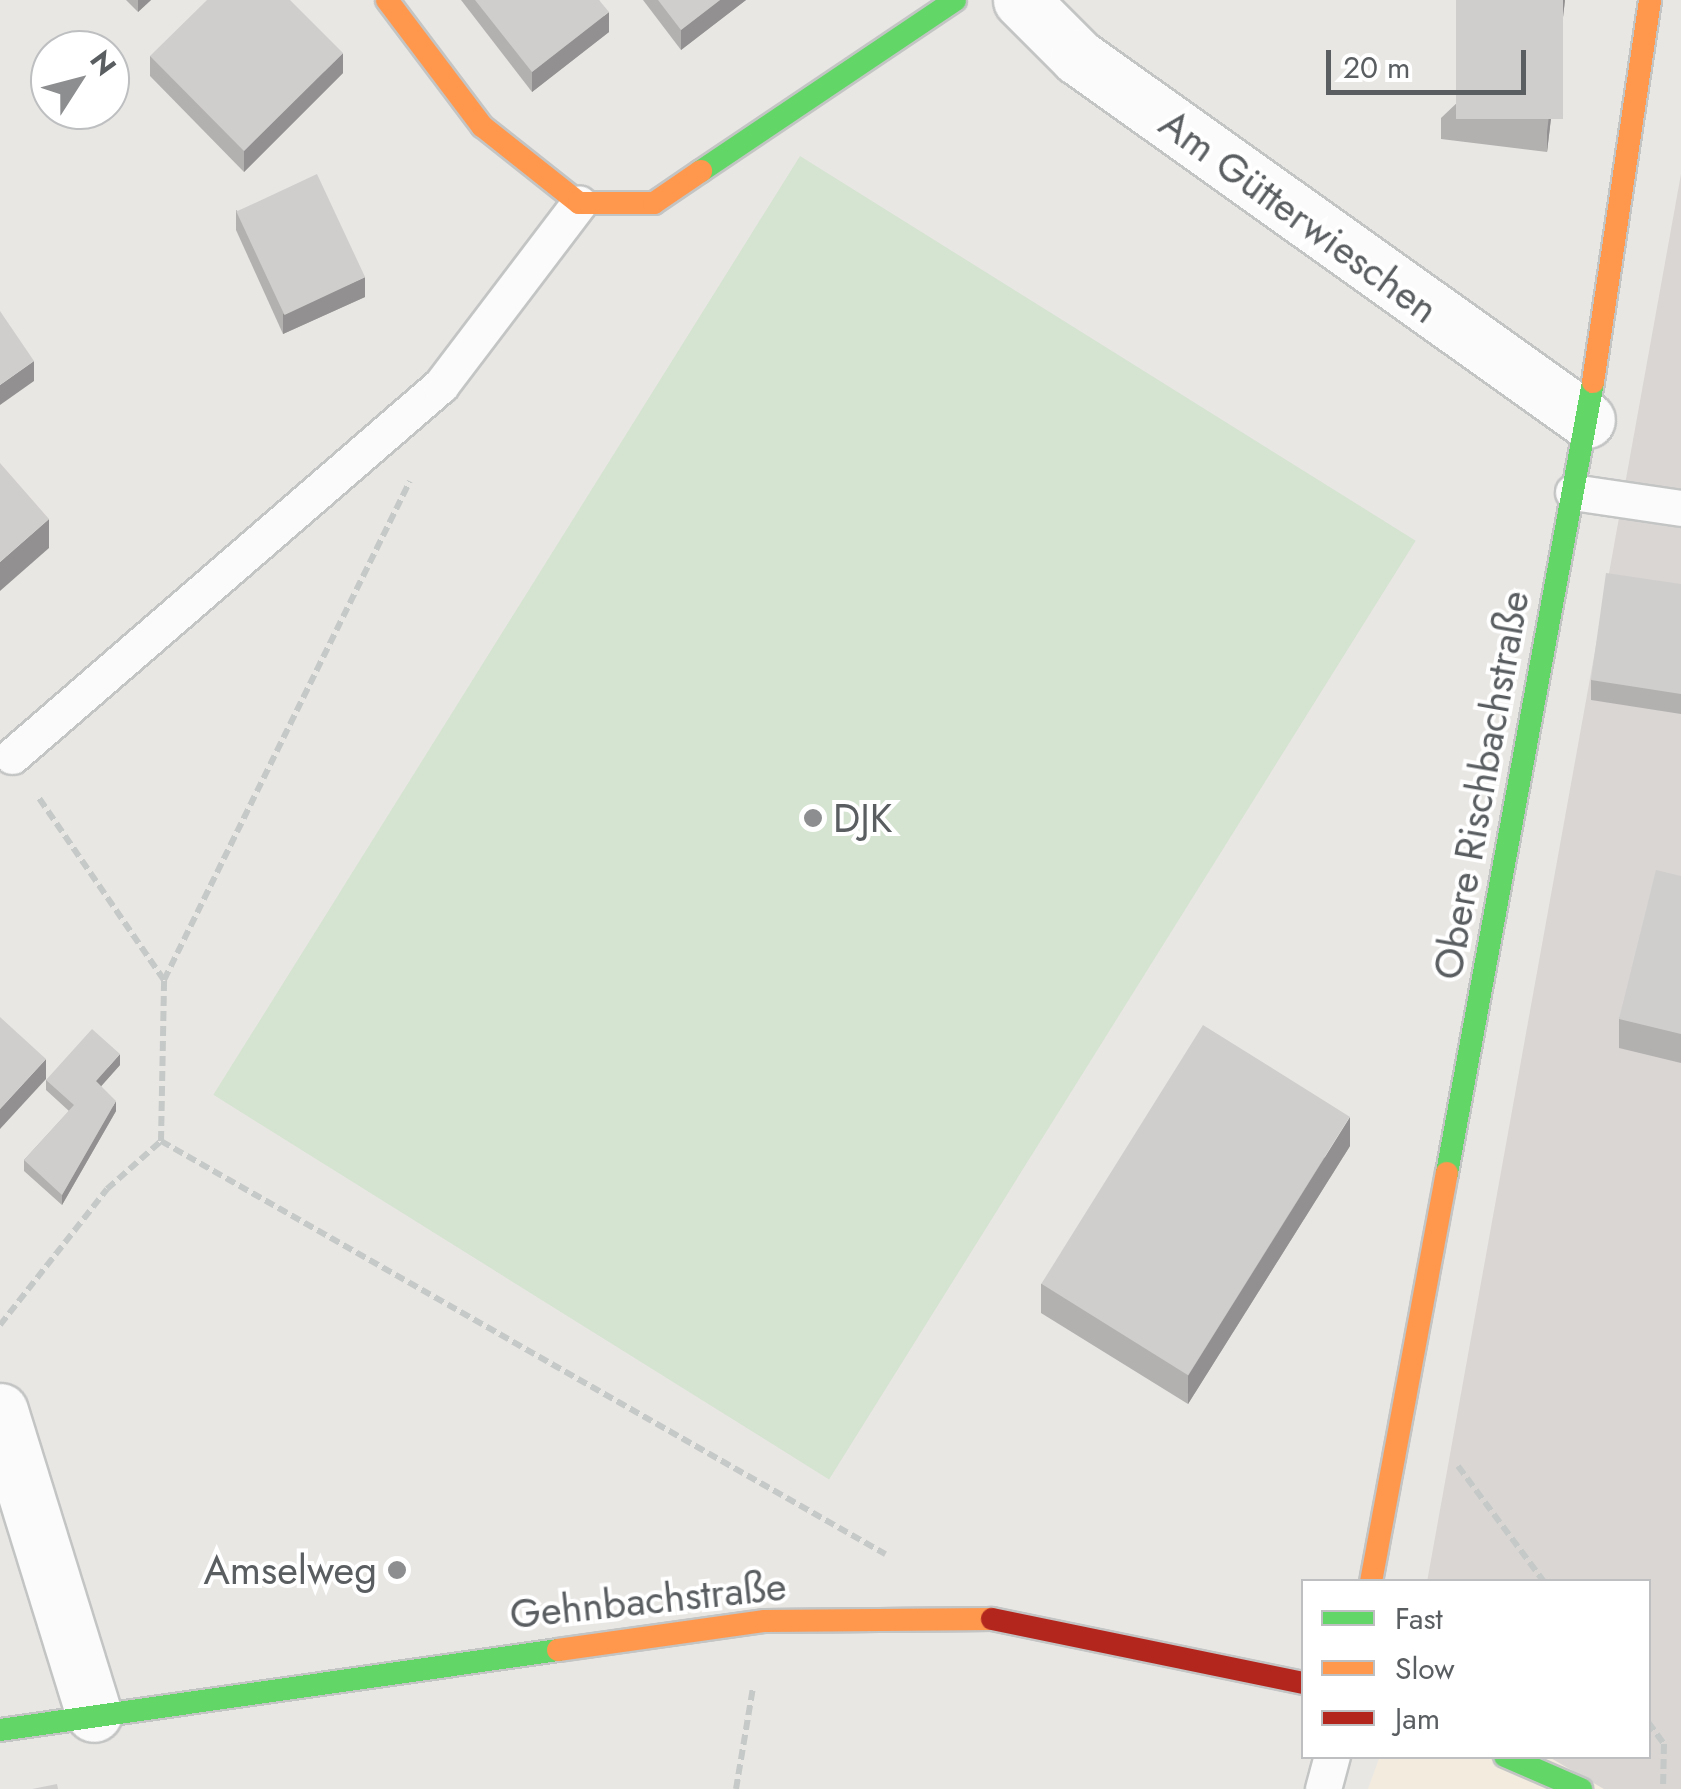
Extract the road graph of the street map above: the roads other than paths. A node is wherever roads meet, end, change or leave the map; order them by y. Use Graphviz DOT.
graph roads {
  1 [pos="387,0"];
  2 [pos="955,0"];
  3 [pos="1021,0"];
  4 [pos="1650,0"];
  5 [pos="579,203"];
  6 [pos="1587,420"];
  7 [pos="1573,492"];
  8 [pos="1681,508"];
  9 [pos="12,756"];
  10 [pos="0,1411"];
  11 [pos="1372,1579"];
  12 [pos="1301,1682"];
  13 [pos="94,1714"];
  14 [pos="0,1730"];
  15 [pos="1331,1759"];
  16 [pos="1513,1759"];
  17 [pos="1323,1789"];
  18 [pos="1580,1789"];
  1 -- 5 [label="street"];
  2 -- 5 [label="street"];
  3 -- 6 [label="street, Am Gütterwieschen"];
  4 -- 6 [label="street, Obere Rischbachstraße"];
  5 -- 9 [label="lane"];
  6 -- 7 [label="street, Obere Rischbachstraße"];
  7 -- 8 [label="lane"];
  7 -- 11 [label="street, Obere Rischbachstraße"];
  10 -- 13 [label="street"];
  12 -- 13 [label="street, Gehnbachstraße"];
  13 -- 14 [label="street, Gehnbachstraße"];
  15 -- 17 [label="lane"];
  16 -- 18 [label="street"];
}
